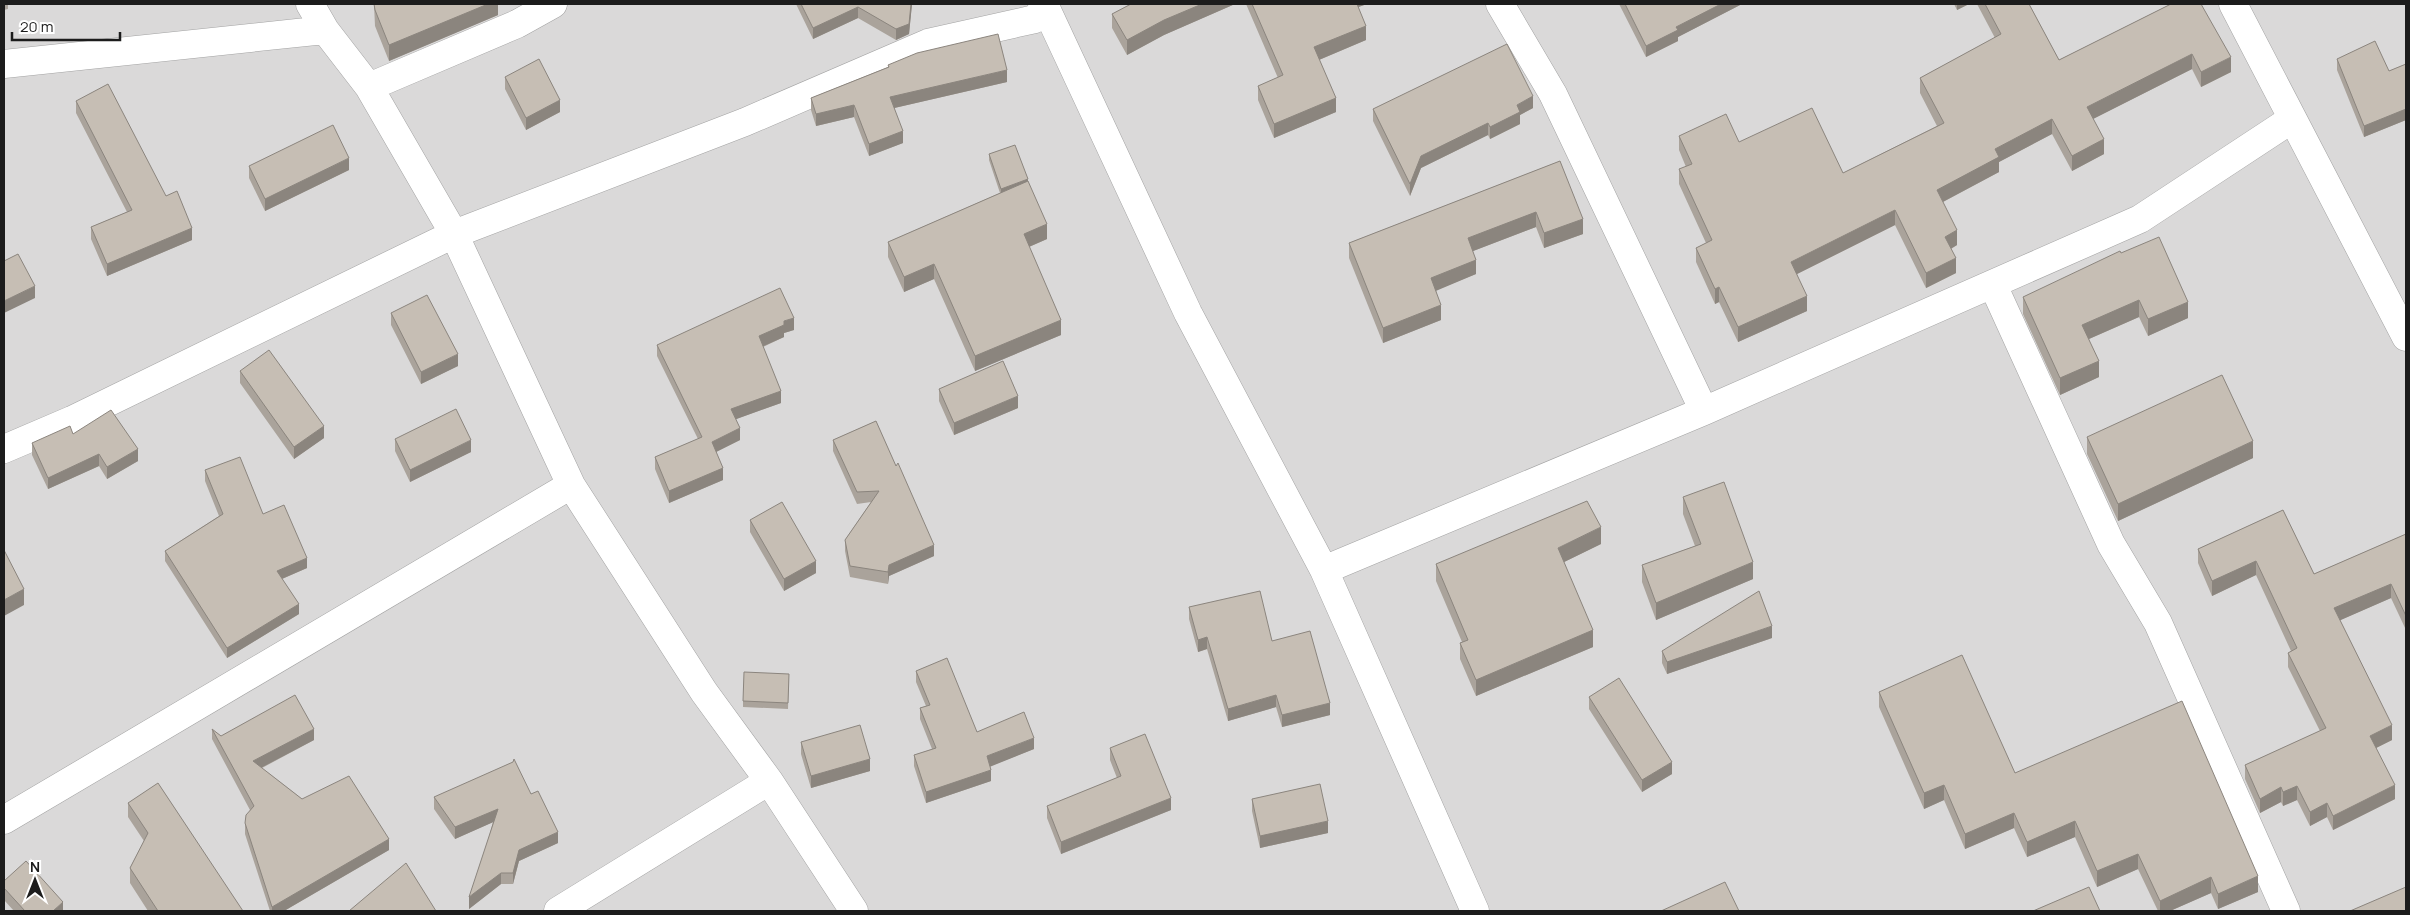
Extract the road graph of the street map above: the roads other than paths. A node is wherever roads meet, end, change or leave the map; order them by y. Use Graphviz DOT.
graph roads {
  1 [pos="310,4"];
  2 [pos="551,4"];
  3 [pos="1500,4"];
  4 [pos="2233,4"];
  5 [pos="1044,5"];
  6 [pos="325,30"];
  7 [pos="4,64"];
  8 [pos="369,87"];
  9 [pos="2292,119"];
  10 [pos="454,234"];
  11 [pos="1994,284"];
  12 [pos="2406,337"];
  13 [pos="1704,411"];
  14 [pos="4,449"];
  15 [pos="571,485"];
  16 [pos="1324,570"];
  17 [pos="769,781"];
  18 [pos="4,820"];
  19 [pos="558,911"];
  20 [pos="854,911"];
  21 [pos="1475,911"];
  22 [pos="2286,911"];
  1 -- 6 [label="street"];
  2 -- 8 [label="street"];
  3 -- 13 [label="street"];
  4 -- 9 [label="street"];
  5 -- 10 [label="street"];
  5 -- 16 [label="street"];
  6 -- 7 [label="street"];
  6 -- 8 [label="street"];
  8 -- 10 [label="street"];
  9 -- 11 [label="street"];
  9 -- 12 [label="street"];
  10 -- 14 [label="street"];
  10 -- 15 [label="street"];
  11 -- 13 [label="street"];
  11 -- 22 [label="street"];
  13 -- 16 [label="street"];
  15 -- 17 [label="street"];
  15 -- 18 [label="street"];
  16 -- 21 [label="street"];
  17 -- 19 [label="street"];
  17 -- 20 [label="street"];
}
